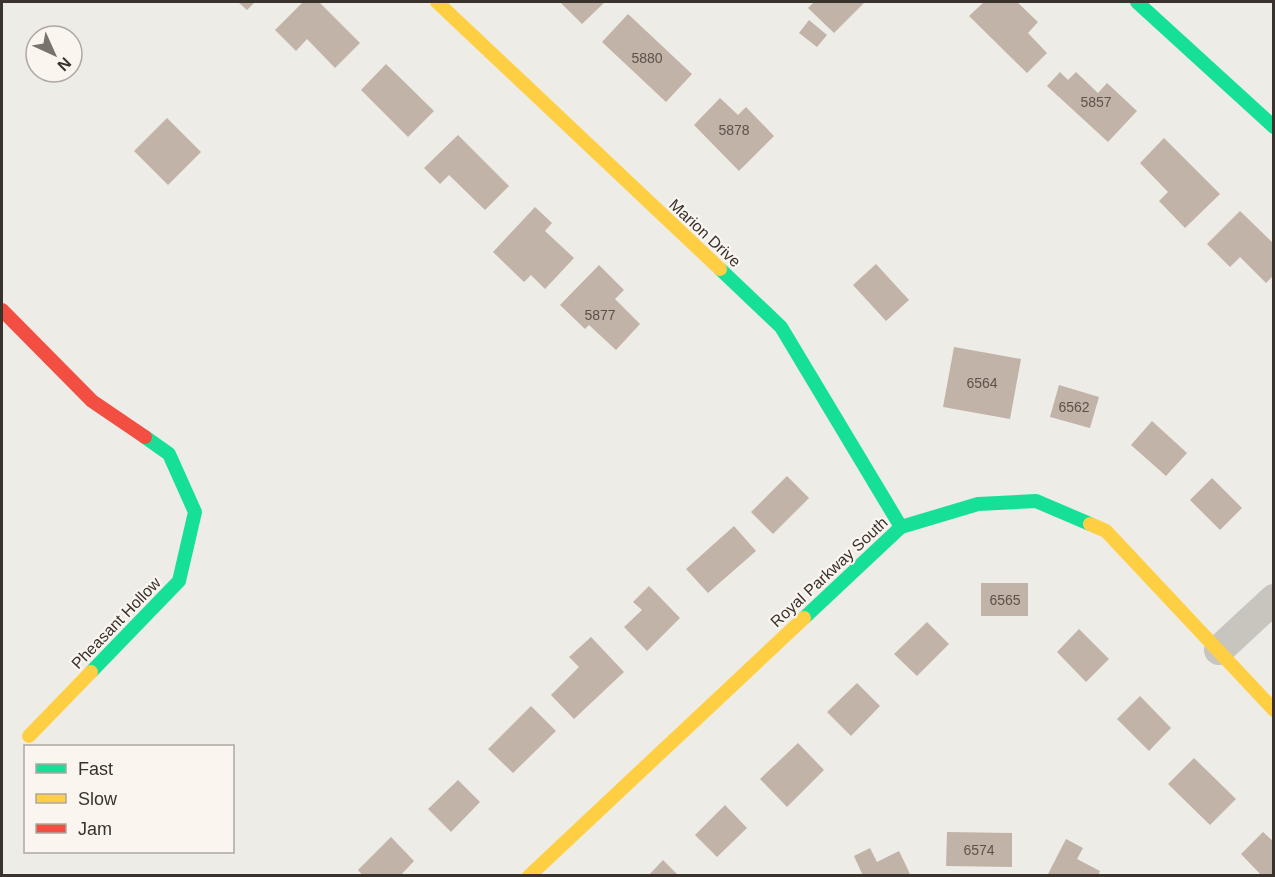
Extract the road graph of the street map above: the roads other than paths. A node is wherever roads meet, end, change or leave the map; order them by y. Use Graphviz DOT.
graph roads {
  1 [pos="437,2"];
  2 [pos="1137,2"];
  3 [pos="1274,127"];
  4 [pos="2,310"];
  5 [pos="901,527"];
  6 [pos="1274,599"];
  7 [pos="1219,650"];
  8 [pos="1274,710"];
  9 [pos="29,736"];
  10 [pos="528,876"];
  1 -- 5 [label="street, Marion Drive"];
  2 -- 3 [label="street"];
  4 -- 9 [label="street, Pheasant Hollow"];
  5 -- 7 [label="street, Royal Parkway South"];
  5 -- 10 [label="street, Royal Parkway South"];
  6 -- 7 [label="street"];
  7 -- 8 [label="street, Royal Parkway South"];
}
